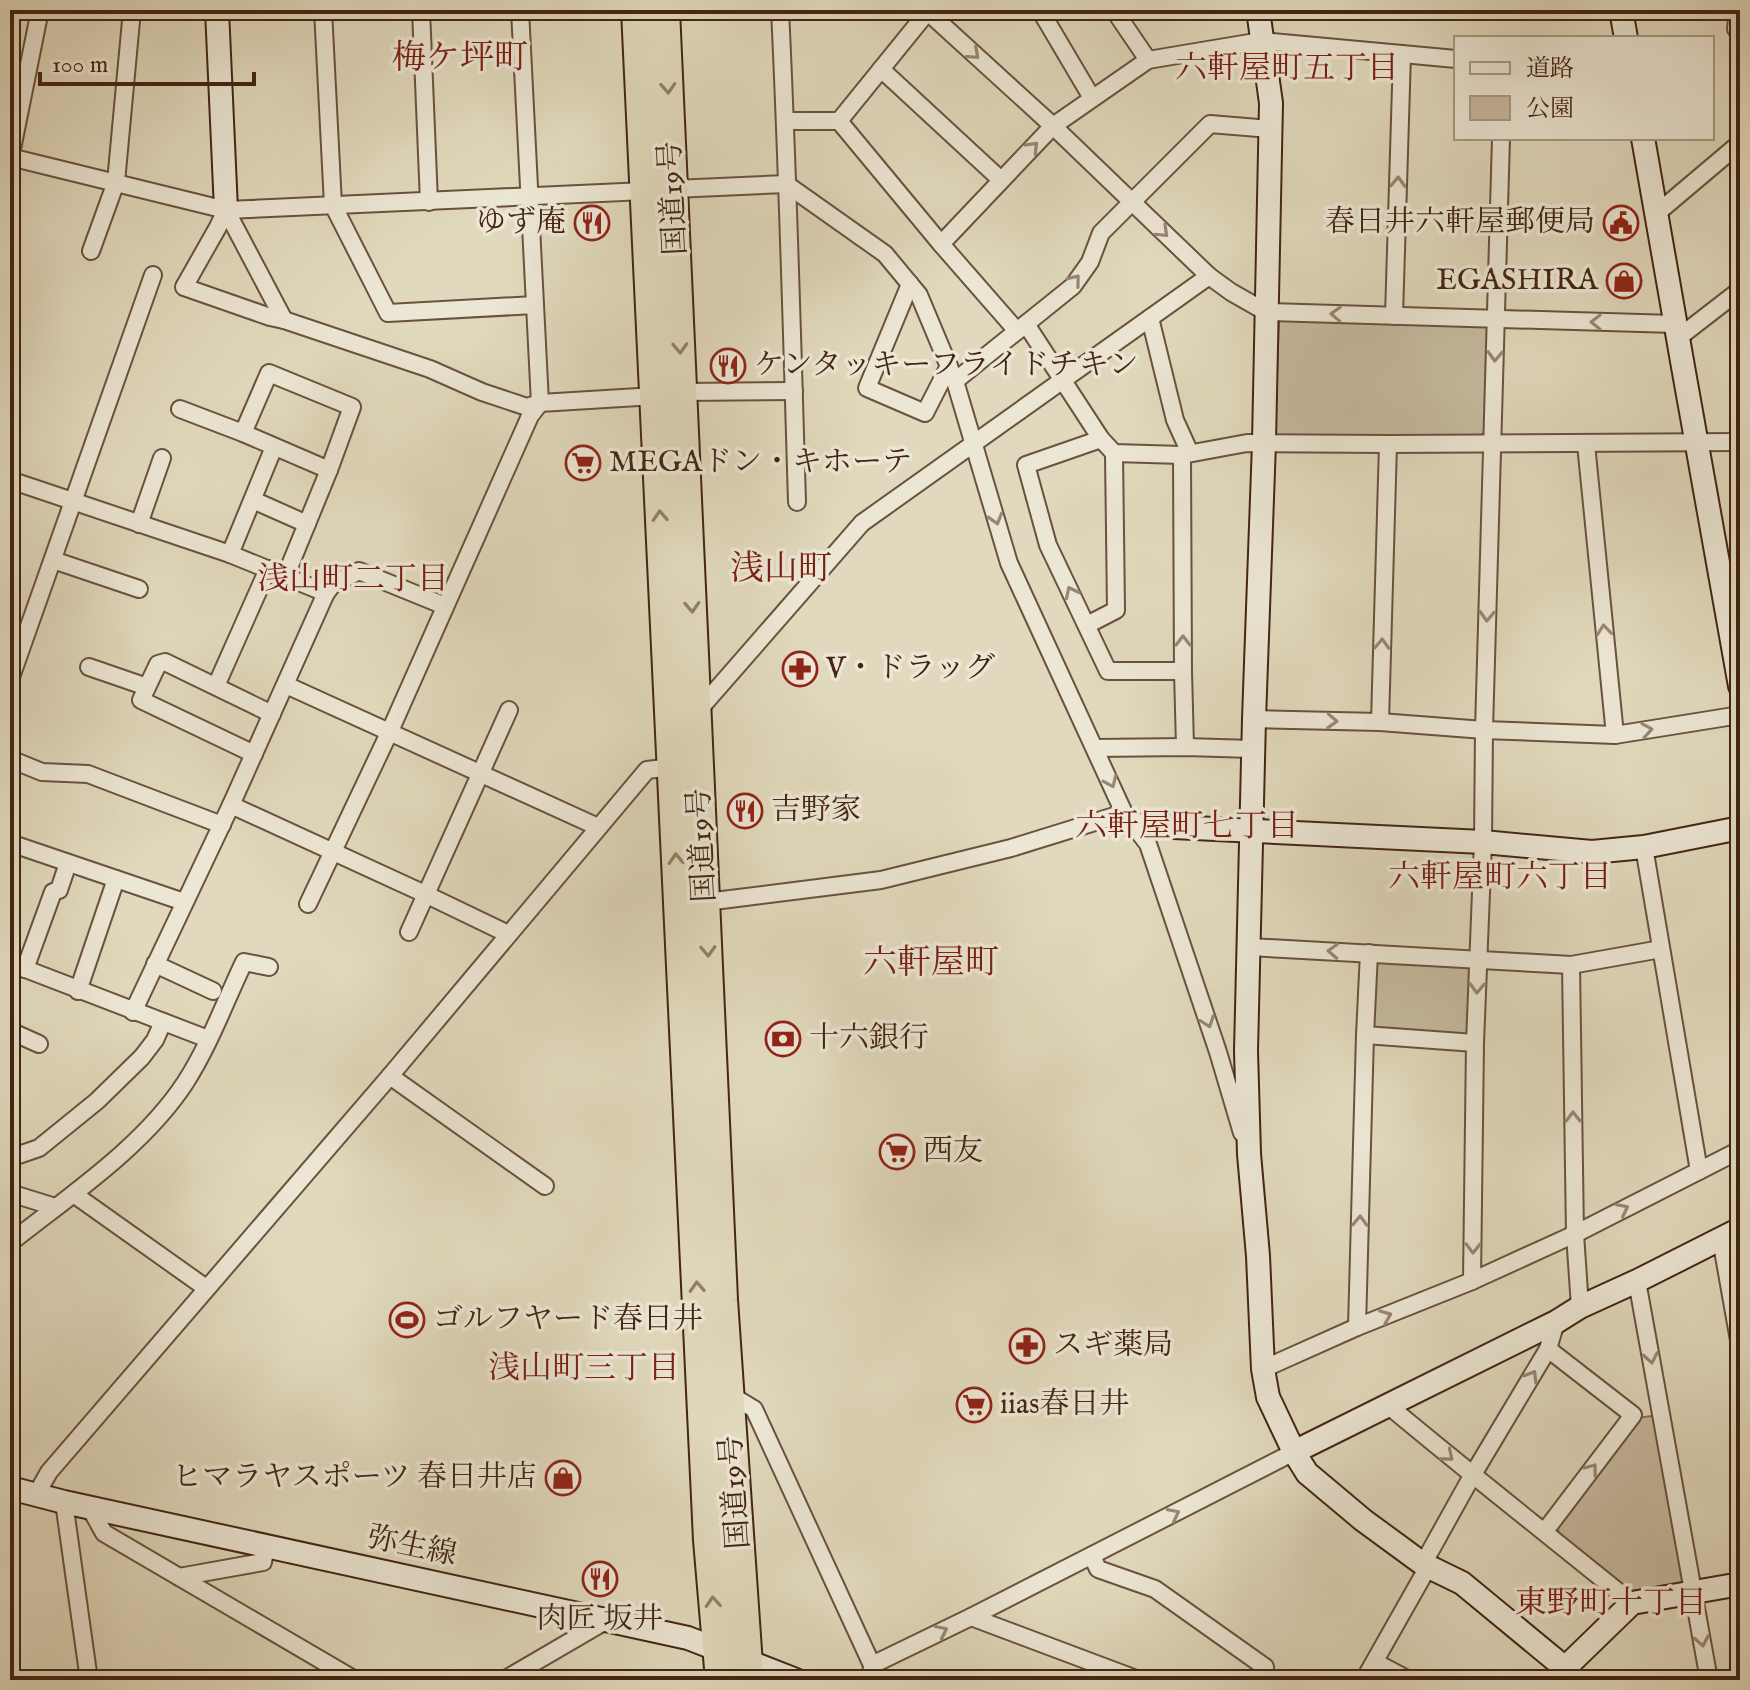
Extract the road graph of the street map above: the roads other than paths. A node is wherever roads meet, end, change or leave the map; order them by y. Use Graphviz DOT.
graph roads {
  1 [pos="40,10"];
  2 [pos="132,10"];
  3 [pos="217,10"];
  4 [pos="323,10"];
  5 [pos="421,10"];
  6 [pos="520,10"];
  7 [pos="637,10"];
  8 [pos="664,10"];
  9 [pos="780,10"];
  10 [pos="1040,10"];
  11 [pos="1114,10"];
  12 [pos="1258,10"];
  13 [pos="1621,10"];
  14 [pos="1738,10"];
  15 [pos="923,11"];
  16 [pos="1740,33"];
  17 [pos="1626,36"];
  18 [pos="1261,41"];
  19 [pos="1402,54"];
  20 [pos="1454,59"];
  21 [pos="1148,60"];
  22 [pos="881,69"];
  23 [pos="1092,98"];
  24 [pos="786,121"];
  25 [pos="839,121"];
  26 [pos="1053,126"];
  27 [pos="1270,129"];
  28 [pos="1501,140"];
  29 [pos="1643,140"];
  30 [pos="1740,143"];
  31 [pos="10,157"];
  32 [pos="1001,180"];
  33 [pos="116,182"];
  34 [pos="786,184"];
  35 [pos="659,190"];
  36 [pos="529,197"];
  37 [pos="429,202"];
  38 [pos="1132,203"];
  39 [pos="333,205"];
  40 [pos="226,210"];
  41 [pos="1656,214"];
  42 [pos="941,244"];
  43 [pos="91,251"];
  44 [pos="153,275"];
  45 [pos="1209,276"];
  46 [pos="910,284"];
  47 [pos="1740,290"];
  48 [pos="535,305"];
  49 [pos="1266,312"];
  50 [pos="1394,316"];
  51 [pos="1150,318"];
  52 [pos="1496,319"];
  53 [pos="284,320"];
  54 [pos="1021,328"];
  55 [pos="1676,331"];
  56 [pos="952,374"];
  57 [pos="1064,380"];
  58 [pos="794,391"];
  59 [pos="668,394"];
  60 [pos="540,403"];
  61 [pos="180,409"];
  62 [pos="243,433"];
  63 [pos="1101,439"];
  64 [pos="1740,442"];
  65 [pos="1264,443"];
  66 [pos="974,444"];
  67 [pos="1388,444"];
  68 [pos="1492,444"];
  69 [pos="1586,444"];
  70 [pos="1697,444"];
  71 [pos="274,447"];
  72 [pos="1114,453"];
  73 [pos="1186,454"];
  74 [pos="162,458"];
  75 [pos="329,470"];
  76 [pos="10,480"];
  77 [pos="253,500"];
  78 [pos="74,502"];
  79 [pos="797,502"];
  80 [pos="139,524"];
  81 [pos="307,524"];
  82 [pos="230,554"];
  83 [pos="53,560"];
  84 [pos="268,569"];
  85 [pos="286,575"];
  86 [pos="139,589"];
  87 [pos="326,593"];
  88 [pos="445,606"];
  89 [pos="1087,625"];
  90 [pos="89,667"];
  91 [pos="1183,671"];
  92 [pos="10,680"];
  93 [pos="286,685"];
  94 [pos="216,686"];
  95 [pos="1740,686"];
  96 [pos="147,687"];
  97 [pos="509,710"];
  98 [pos="697,712"];
  99 [pos="272,714"];
  100 [pos="1740,715"];
  101 [pos="1254,719"];
  102 [pos="1380,722"];
  103 [pos="1484,730"];
  104 [pos="390,731"];
  105 [pos="1615,735"];
  106 [pos="1185,747"];
  107 [pos="1095,748"];
  108 [pos="1253,749"];
  109 [pos="254,754"];
  110 [pos="10,759"];
  111 [pos="672,767"];
  112 [pos="480,772"];
  113 [pos="231,805"];
  114 [pos="1128,819"];
  115 [pos="222,825"];
  116 [pos="598,827"];
  117 [pos="1740,828"];
  118 [pos="1252,832"];
  119 [pos="1483,842"];
  120 [pos="10,843"];
  121 [pos="1644,847"];
  122 [pos="333,852"];
  123 [pos="68,863"];
  124 [pos="116,879"];
  125 [pos="425,894"];
  126 [pos="184,902"];
  127 [pos="706,902"];
  128 [pos="308,904"];
  129 [pos="409,932"];
  130 [pos="508,934"];
  131 [pos="1250,947"];
  132 [pos="1661,949"];
  133 [pos="1369,953"];
  134 [pos="1478,959"];
  135 [pos="155,964"];
  136 [pos="1571,965"];
  137 [pos="18,966"];
  138 [pos="269,967"];
  139 [pos="78,991"];
  140 [pos="213,991"];
  141 [pos="133,1012"];
  142 [pos="163,1022"];
  143 [pos="1365,1035"];
  144 [pos="12,1037"];
  145 [pos="208,1039"];
  146 [pos="1475,1043"];
  147 [pos="39,1044"];
  148 [pos="390,1076"];
  149 [pos="1740,1150"];
  150 [pos="1249,1154"];
  151 [pos="10,1158"];
  152 [pos="1699,1171"];
  153 [pos="545,1186"];
  154 [pos="10,1193"];
  155 [pos="75,1195"];
  156 [pos="55,1207"];
  157 [pos="1575,1234"];
  158 [pos="1730,1234"];
  159 [pos="10,1243"];
  160 [pos="1472,1281"];
  161 [pos="1637,1281"];
  162 [pos="206,1288"];
  163 [pos="1580,1307"];
  164 [pos="1556,1322"];
  165 [pos="1357,1327"];
  166 [pos="1740,1346"];
  167 [pos="1548,1349"];
  168 [pos="1263,1369"];
  169 [pos="729,1394"];
  170 [pos="1389,1406"];
  171 [pos="1661,1411"];
  172 [pos="1633,1415"];
  173 [pos="1294,1452"];
  174 [pos="1472,1476"];
  175 [pos="10,1488"];
  176 [pos="36,1495"];
  177 [pos="64,1502"];
  178 [pos="90,1508"];
  179 [pos="1545,1531"];
  180 [pos="266,1546"];
  181 [pos="1092,1556"];
  182 [pos="1426,1566"];
  183 [pos="179,1577"];
  184 [pos="1740,1584"];
  185 [pos="1694,1592"];
  186 [pos="1632,1603"];
  187 [pos="971,1617"];
  188 [pos="607,1620"];
  189 [pos="717,1649"];
  190 [pos="1375,1662"];
  191 [pos="747,1670"];
  192 [pos="871,1673"];
  193 [pos="1562,1674"];
  194 [pos="89,1680"];
  195 [pos="355,1680"];
  196 [pos="504,1680"];
  197 [pos="721,1680"];
  198 [pos="796,1680"];
  199 [pos="1139,1680"];
  200 [pos="1260,1680"];
  201 [pos="1364,1680"];
  202 [pos="1409,1680"];
  203 [pos="1709,1680"];
  1 -- 31 [label="street"];
  2 -- 33 [label="street"];
  3 -- 40 [label="street"];
  4 -- 39 [label="street"];
  5 -- 37 [label="street"];
  6 -- 36 [label="street"];
  7 -- 35 [label="highway, 国道19号"];
  8 -- 35 [label="highway, 国道19号, one-way"];
  9 -- 24 [label="street"];
  10 -- 23 [label="street"];
  11 -- 21 [label="street"];
  12 -- 18 [label="street"];
  13 -- 17 [label="street"];
  14 -- 16 [label="street"];
  15 -- 22 [label="street"];
  15 -- 26 [label="street, one-way"];
  18 -- 19 [label="street"];
  18 -- 21 [label="street"];
  18 -- 27 [label="street"];
  19 -- 20 [label="street"];
  50 -- 19 [label="street, one-way"];
  21 -- 23 [label="street"];
  22 -- 25 [label="street"];
  22 -- 32 [label="street"];
  23 -- 26 [label="street"];
  24 -- 25 [label="street"];
  24 -- 34 [label="street"];
  25 -- 42 [label="street"];
  32 -- 26 [label="street, one-way"];
  26 -- 38 [label="street"];
  27 -- 38 [label="street"];
  27 -- 49 [label="street"];
  28 -- 52 [label="street"];
  29 -- 41 [label="street"];
  30 -- 41 [label="street"];
  31 -- 33 [label="street"];
  32 -- 42 [label="street"];
  33 -- 40 [label="street"];
  33 -- 43 [label="street"];
  34 -- 35 [label="street"];
  34 -- 46 [label="street"];
  34 -- 58 [label="street"];
  35 -- 36 [label="street"];
  35 -- 59 [label="highway, 国道19号"];
  36 -- 37 [label="street"];
  36 -- 48 [label="street"];
  37 -- 39 [label="street"];
  38 -- 45 [label="street, one-way"];
  54 -- 38 [label="street, one-way"];
  39 -- 40 [label="street"];
  39 -- 48 [label="street"];
  40 -- 53 [label="street"];
  40 -- 53 [label="street"];
  41 -- 55 [label="street"];
  42 -- 54 [label="street"];
  44 -- 78 [label="street"];
  45 -- 49 [label="street"];
  45 -- 51 [label="street"];
  46 -- 56 [label="street"];
  46 -- 56 [label="street"];
  47 -- 55 [label="street"];
  48 -- 60 [label="street"];
  50 -- 49 [label="street, one-way"];
  49 -- 65 [label="street"];
  50 -- 52 [label="street"];
  51 -- 57 [label="street"];
  51 -- 73 [label="street"];
  55 -- 52 [label="street, one-way"];
  52 -- 68 [label="street, one-way"];
  53 -- 60 [label="street"];
  54 -- 56 [label="street"];
  54 -- 57 [label="street"];
  55 -- 70 [label="street"];
  56 -- 66 [label="street"];
  57 -- 63 [label="street"];
  57 -- 66 [label="street"];
  58 -- 59 [label="street"];
  58 -- 79 [label="street"];
  59 -- 60 [label="street"];
  59 -- 98 [label="highway, 国道19号, one-way"];
  111 -- 59 [label="highway, 国道19号, one-way"];
  60 -- 88 [label="street"];
  61 -- 62 [label="street"];
  62 -- 71 [label="street"];
  62 -- 75 [label="street"];
  63 -- 72 [label="street"];
  89 -- 63 [label="street, one-way"];
  64 -- 70 [label="street"];
  65 -- 67 [label="street"];
  65 -- 73 [label="street"];
  65 -- 101 [label="street"];
  66 -- 98 [label="street"];
  66 -- 107 [label="street, one-way"];
  67 -- 68 [label="street"];
  102 -- 67 [label="street, one-way"];
  68 -- 69 [label="street"];
  68 -- 103 [label="street, one-way"];
  69 -- 70 [label="street"];
  105 -- 69 [label="street, one-way"];
  70 -- 95 [label="street"];
  71 -- 75 [label="street"];
  71 -- 77 [label="street"];
  72 -- 73 [label="street"];
  72 -- 89 [label="street"];
  91 -- 73 [label="street, one-way"];
  74 -- 80 [label="street"];
  75 -- 81 [label="street"];
  76 -- 78 [label="street"];
  77 -- 81 [label="street"];
  77 -- 82 [label="street"];
  78 -- 80 [label="street"];
  78 -- 83 [label="street"];
  80 -- 82 [label="street"];
  81 -- 85 [label="street"];
  82 -- 84 [label="street"];
  83 -- 86 [label="street"];
  83 -- 92 [label="street"];
  84 -- 85 [label="street"];
  84 -- 94 [label="street"];
  85 -- 87 [label="street"];
  87 -- 88 [label="street"];
  87 -- 93 [label="street"];
  88 -- 104 [label="street"];
  89 -- 91 [label="street"];
  90 -- 96 [label="street"];
  91 -- 106 [label="street"];
  93 -- 99 [label="street"];
  93 -- 104 [label="street"];
  94 -- 96 [label="street"];
  94 -- 99 [label="street"];
  96 -- 109 [label="street"];
  97 -- 112 [label="street"];
  98 -- 127 [label="highway, 国道19号"];
  99 -- 109 [label="street"];
  105 -- 100 [label="street, one-way"];
  101 -- 102 [label="street, one-way"];
  101 -- 108 [label="street"];
  102 -- 103 [label="street"];
  103 -- 105 [label="street"];
  103 -- 119 [label="street"];
  104 -- 112 [label="street"];
  104 -- 122 [label="street"];
  106 -- 107 [label="street"];
  106 -- 108 [label="street"];
  107 -- 114 [label="street, one-way"];
  108 -- 118 [label="street"];
  109 -- 113 [label="street"];
  110 -- 115 [label="street"];
  111 -- 116 [label="street"];
  189 -- 111 [label="highway, 国道19号, one-way"];
  112 -- 116 [label="street"];
  112 -- 125 [label="street"];
  113 -- 115 [label="street"];
  113 -- 122 [label="street"];
  114 -- 118 [label="street"];
  114 -- 127 [label="street"];
  114 -- 150 [label="street, one-way"];
  115 -- 126 [label="street"];
  116 -- 130 [label="street"];
  117 -- 121 [label="street"];
  118 -- 119 [label="street"];
  118 -- 131 [label="street"];
  119 -- 121 [label="street"];
  119 -- 134 [label="street"];
  120 -- 123 [label="street"];
  121 -- 132 [label="street"];
  122 -- 125 [label="street"];
  122 -- 128 [label="street"];
  123 -- 124 [label="street"];
  123 -- 137 [label="street"];
  124 -- 126 [label="street"];
  124 -- 139 [label="street"];
  125 -- 129 [label="street"];
  125 -- 130 [label="street"];
  126 -- 135 [label="street"];
  127 -- 169 [label="highway, 国道19号, one-way"];
  130 -- 148 [label="street"];
  133 -- 131 [label="street, one-way"];
  131 -- 150 [label="street"];
  132 -- 136 [label="street"];
  132 -- 152 [label="street"];
  133 -- 134 [label="street"];
  133 -- 143 [label="street"];
  134 -- 136 [label="street"];
  134 -- 146 [label="street, one-way"];
  135 -- 140 [label="street"];
  135 -- 141 [label="street"];
  157 -- 136 [label="street, one-way"];
  137 -- 139 [label="street"];
  138 -- 145 [label="street"];
  139 -- 141 [label="street"];
  141 -- 142 [label="street"];
  142 -- 145 [label="street"];
  142 -- 151 [label="street"];
  143 -- 146 [label="street"];
  165 -- 143 [label="street, one-way"];
  144 -- 147 [label="street"];
  145 -- 155 [label="street"];
  146 -- 160 [label="street, one-way"];
  148 -- 153 [label="street"];
  148 -- 162 [label="street"];
  149 -- 152 [label="street"];
  150 -- 168 [label="street"];
  157 -- 152 [label="street, one-way"];
  154 -- 156 [label="street"];
  155 -- 156 [label="street"];
  155 -- 162 [label="street"];
  156 -- 159 [label="street"];
  157 -- 160 [label="street"];
  157 -- 163 [label="street"];
  158 -- 161 [label="street"];
  158 -- 166 [label="street"];
  165 -- 160 [label="street, one-way"];
  161 -- 163 [label="street"];
  161 -- 171 [label="street, one-way"];
  162 -- 176 [label="street"];
  163 -- 164 [label="street"];
  164 -- 167 [label="street"];
  164 -- 170 [label="street"];
  165 -- 168 [label="street"];
  167 -- 172 [label="street"];
  174 -- 167 [label="street, one-way"];
  168 -- 173 [label="street"];
  169 -- 191 [label="highway, 国道19号"];
  169 -- 192 [label="street"];
  170 -- 173 [label="street"];
  170 -- 174 [label="street, one-way"];
  171 -- 172 [label="street"];
  171 -- 185 [label="street"];
  179 -- 172 [label="street, one-way"];
  181 -- 173 [label="street, one-way"];
  173 -- 182 [label="street"];
  174 -- 179 [label="street"];
  174 -- 182 [label="street"];
  175 -- 176 [label="street, 弥生線"];
  176 -- 177 [label="street, 弥生線"];
  177 -- 178 [label="street, 弥生線"];
  177 -- 194 [label="street"];
  178 -- 180 [label="street, 弥生線"];
  178 -- 183 [label="street"];
  179 -- 186 [label="street"];
  180 -- 183 [label="street"];
  180 -- 188 [label="street, 弥生線"];
  181 -- 187 [label="street"];
  181 -- 200 [label="street"];
  182 -- 190 [label="street"];
  182 -- 193 [label="street"];
  183 -- 195 [label="street"];
  184 -- 185 [label="street"];
  185 -- 186 [label="street"];
  185 -- 203 [label="street, one-way"];
  186 -- 193 [label="street"];
  192 -- 187 [label="street, one-way"];
  187 -- 199 [label="street"];
  188 -- 189 [label="street, 弥生線"];
  188 -- 196 [label="street"];
  189 -- 191 [label="street, 弥生線"];
  189 -- 197 [label="highway, 国道19号"];
  190 -- 201 [label="street"];
  190 -- 202 [label="street"];
  191 -- 198 [label="street, 弥生線"];
}
